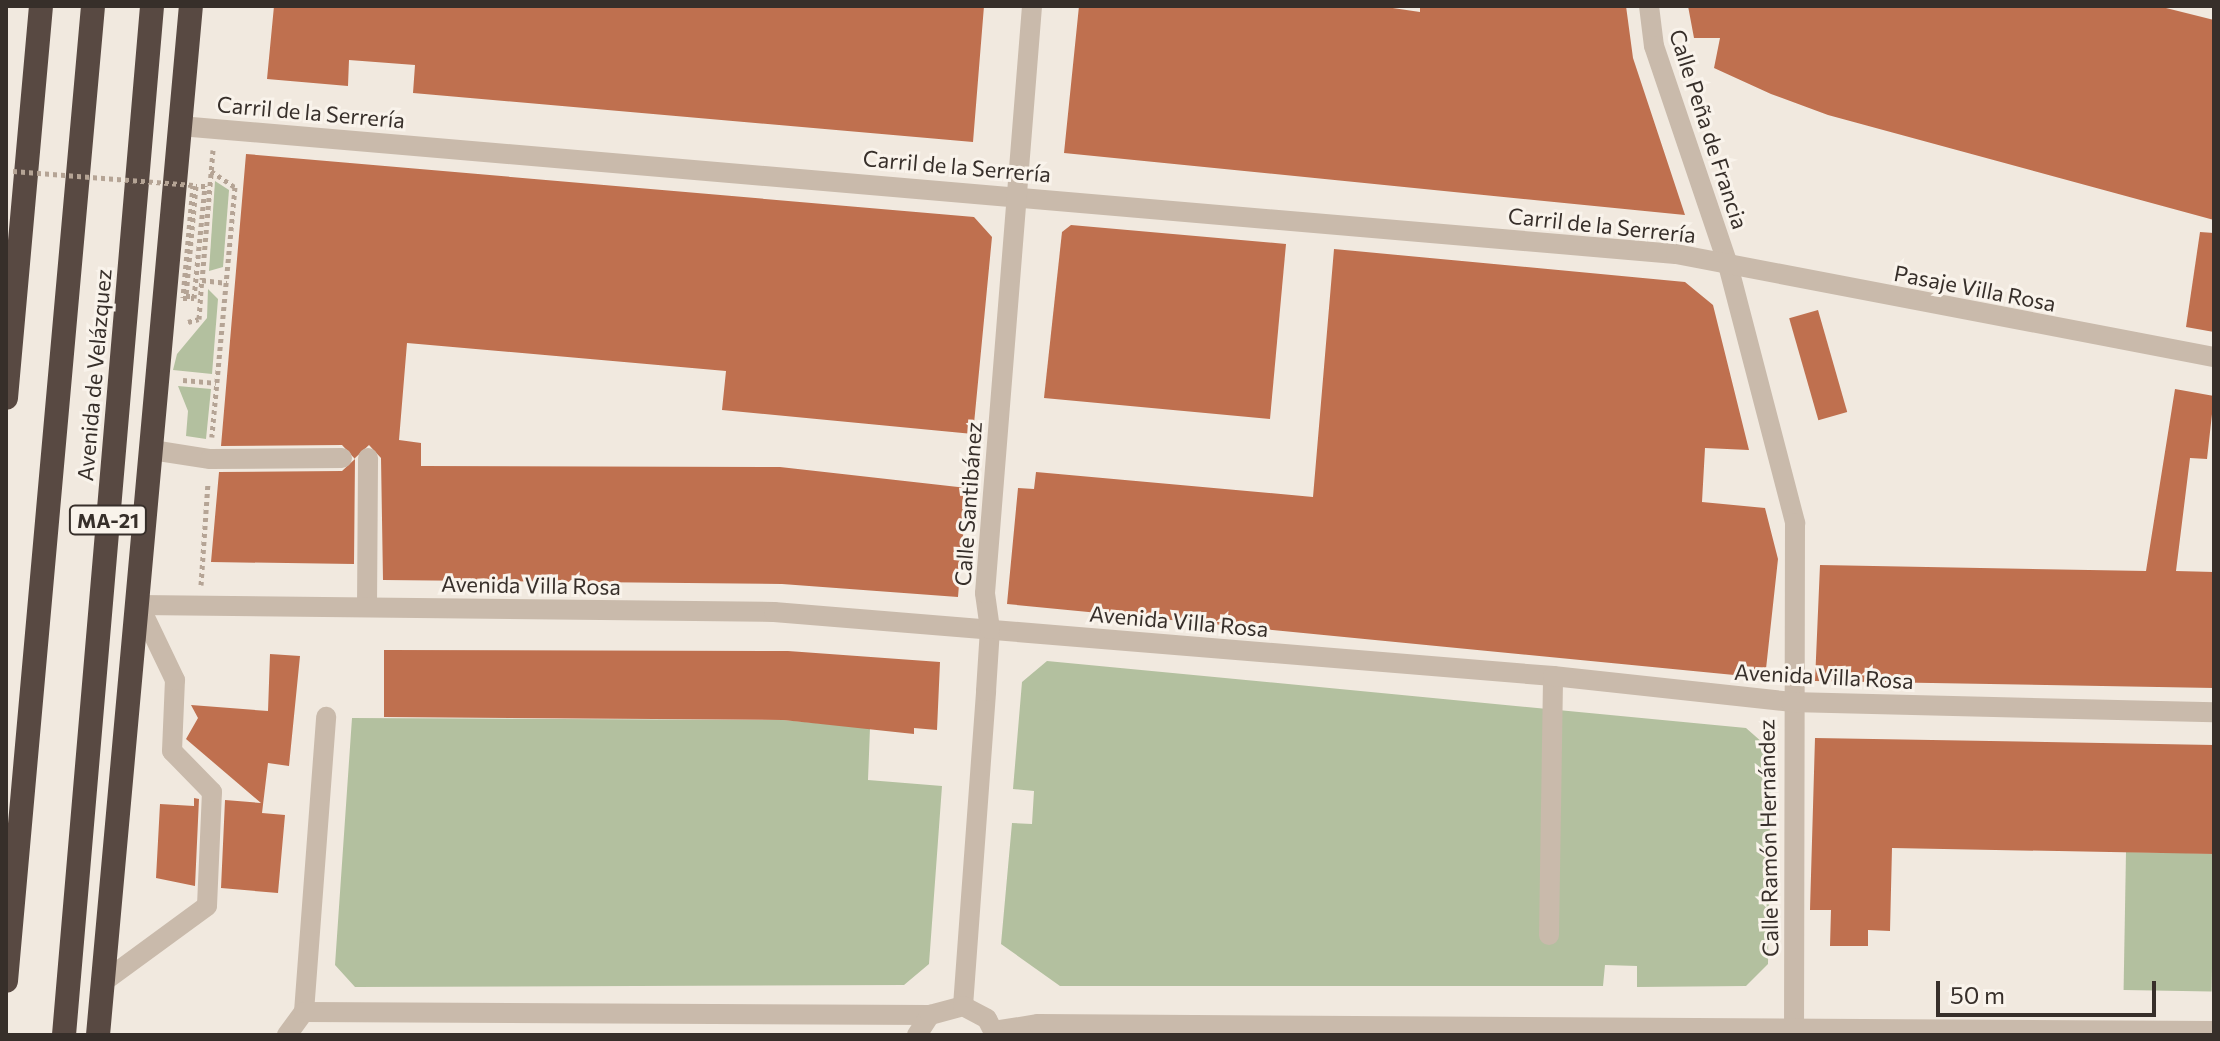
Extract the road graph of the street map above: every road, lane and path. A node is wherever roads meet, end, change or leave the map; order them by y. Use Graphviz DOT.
graph roads {
  1 [pos="41,6"];
  2 [pos="93,6"];
  3 [pos="152,6"];
  4 [pos="191,6"];
  5 [pos="1032,6"];
  6 [pos="1649,6"];
  7 [pos="180,126"];
  8 [pos="13,171"];
  9 [pos="1016,195"];
  10 [pos="1728,265"];
  11 [pos="227,283"];
  12 [pos="192,296"];
  13 [pos="2214,357"];
  14 [pos="6,398"];
  15 [pos="152,450"];
  16 [pos="342,458"];
  17 [pos="368,458"];
  18 [pos="210,459"];
  19 [pos="139,605"];
  20 [pos="199,606"];
  21 [pos="367,607"];
  22 [pos="990,629"];
  23 [pos="1553,676"];
  24 [pos="1791,702"];
  25 [pos="2214,712"];
  26 [pos="326,717"];
  27 [pos="1549,935"];
  28 [pos="106,980"];
  29 [pos="6,981"];
  30 [pos="963,1006"];
  31 [pos="304,1012"];
  32 [pos="930,1015"];
  33 [pos="1794,1030"];
  34 [pos="2214,1031"];
  35 [pos="994,1033"];
  36 [pos="99,1034"];
  37 [pos="64,1035"];
  38 [pos="287,1035"];
  39 [pos="917,1035"];
  1 -- 14 [label="highway"];
  2 -- 29 [label="highway, Avenida de Velázquez / MA-21"];
  3 -- 37 [label="highway, Avenida de Velázquez / MA-21"];
  4 -- 7 [label="highway"];
  5 -- 9 [label="street, Calle Santibánez"];
  6 -- 10 [label="street, Calle Peña de Francia"];
  7 -- 9 [label="street, Carril de la Serrería"];
  7 -- 15 [label="highway"];
  8 -- 12 [label="path, bridge"];
  9 -- 10 [label="street, Carril de la Serrería"];
  9 -- 22 [label="street, Calle Santibánez"];
  10 -- 13 [label="street, Pasaje Villa Rosa"];
  10 -- 24 [label="street, Calle Ramón Hernández"];
  11 -- 11 [label="path"];
  11 -- 18 [label="path"];
  15 -- 18 [label="street"];
  15 -- 19 [label="highway"];
  16 -- 18 [label="street"];
  17 -- 21 [label="street"];
  18 -- 20 [label="path"];
  19 -- 20 [label="street, Avenida Villa Rosa"];
  19 -- 28 [label="highway"];
  19 -- 28 [label="street"];
  20 -- 21 [label="street, Avenida Villa Rosa"];
  21 -- 22 [label="street, Avenida Villa Rosa"];
  22 -- 23 [label="street, Avenida Villa Rosa"];
  22 -- 30 [label="street, Calle Santibánez"];
  23 -- 24 [label="street, Avenida Villa Rosa"];
  23 -- 27 [label="street"];
  24 -- 25 [label="street, Avenida Villa Rosa"];
  24 -- 33 [label="street, Calle Ramón Hernández"];
  26 -- 31 [label="street"];
  28 -- 36 [label="highway"];
  30 -- 32 [label="street"];
  30 -- 35 [label="street"];
  31 -- 32 [label="street"];
  31 -- 38 [label="street"];
  32 -- 39 [label="street"];
  33 -- 34 [label="street"];
  33 -- 35 [label="street"];
}
